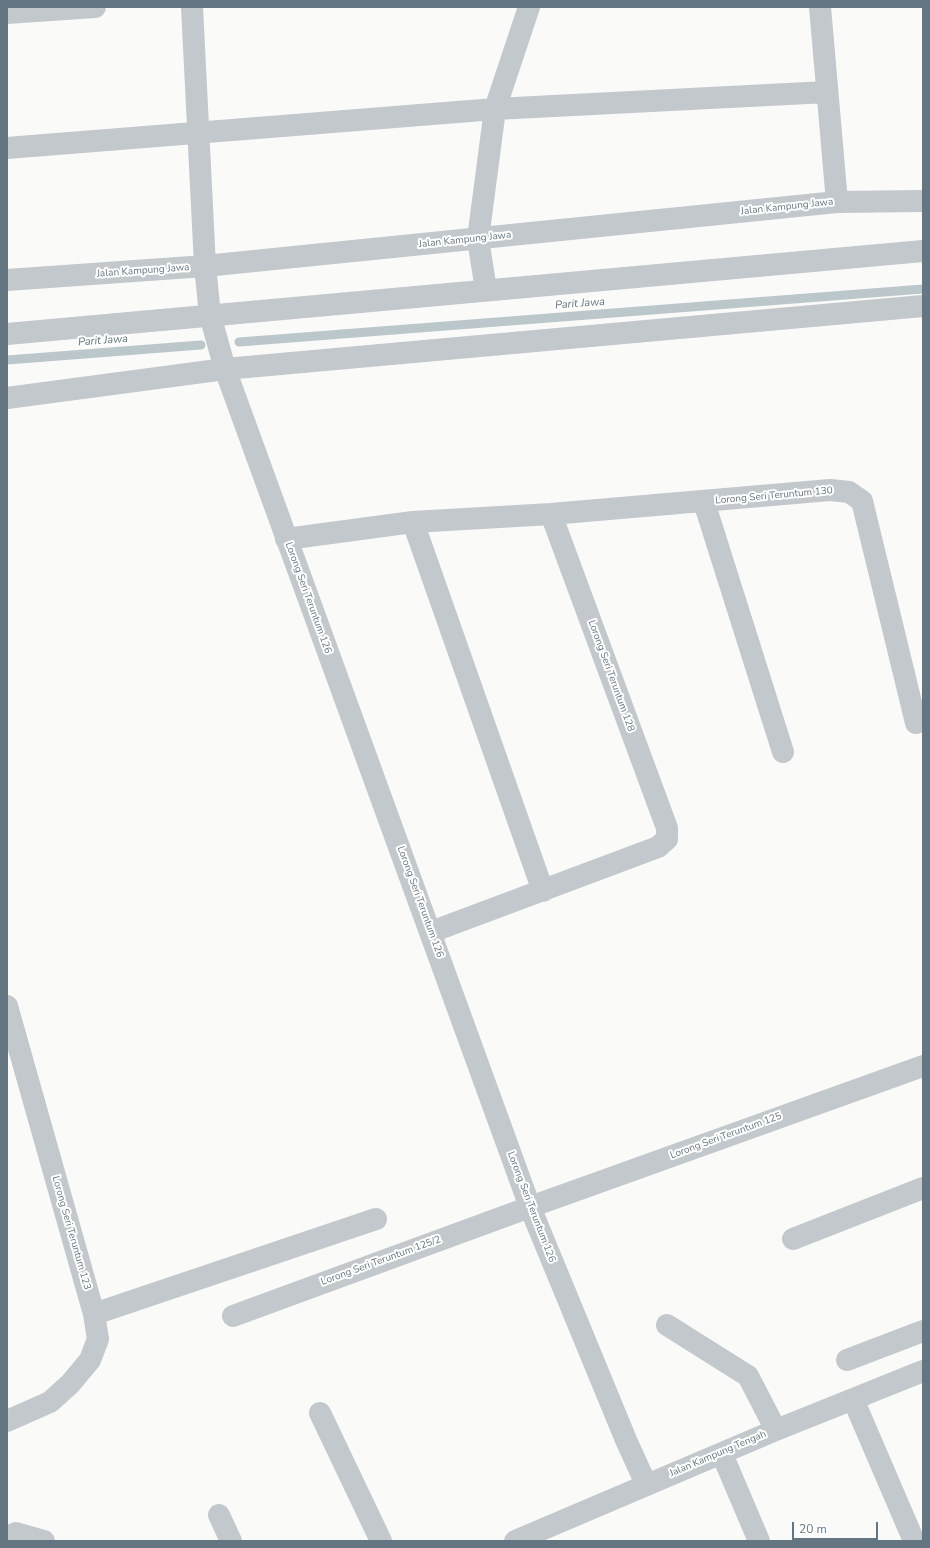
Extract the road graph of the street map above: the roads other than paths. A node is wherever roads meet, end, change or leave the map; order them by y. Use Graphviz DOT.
graph roads {
  1 [pos="95,7"];
  2 [pos="192,7"];
  3 [pos="529,7"];
  4 [pos="820,7"];
  5 [pos="7,14"];
  6 [pos="827,92"];
  7 [pos="495,109"];
  8 [pos="199,131"];
  9 [pos="7,148"];
  10 [pos="923,201"];
  11 [pos="837,202"];
  12 [pos="478,239"];
  13 [pos="923,251"];
  14 [pos="205,266"];
  15 [pos="7,280"];
  16 [pos="486,290"];
  17 [pos="923,306"];
  18 [pos="212,321"];
  19 [pos="7,334"];
  20 [pos="224,365"];
  21 [pos="7,398"];
  22 [pos="704,502"];
  23 [pos="551,514"];
  24 [pos="413,522"];
  25 [pos="286,539"];
  26 [pos="916,723"];
  27 [pos="783,752"];
  28 [pos="543,891"];
  29 [pos="430,932"];
  30 [pos="7,1006"];
  31 [pos="923,1066"];
  32 [pos="923,1188"];
  33 [pos="530,1206"];
  34 [pos="376,1219"];
  35 [pos="793,1239"];
  36 [pos="94,1314"];
  37 [pos="233,1316"];
  38 [pos="667,1325"];
  39 [pos="923,1330"];
  40 [pos="847,1360"];
  41 [pos="923,1371"];
  42 [pos="854,1399"];
  43 [pos="320,1414"];
  44 [pos="7,1421"];
  45 [pos="776,1430"];
  46 [pos="722,1454"];
  47 [pos="646,1484"];
  48 [pos="219,1515"];
  49 [pos="915,1527"];
  50 [pos="7,1537"];
  51 [pos="44,1541"];
  52 [pos="230,1541"];
  53 [pos="381,1541"];
  54 [pos="515,1541"];
  55 [pos="759,1541"];
  1 -- 5 [label="street"];
  2 -- 8 [label="street, Lorong Seri Teruntum 126"];
  3 -- 7 [label="street"];
  4 -- 6 [label="street"];
  6 -- 7 [label="street"];
  6 -- 11 [label="street"];
  7 -- 8 [label="street"];
  7 -- 12 [label="street"];
  8 -- 9 [label="street"];
  8 -- 14 [label="street, Lorong Seri Teruntum 126"];
  10 -- 11 [label="street, Jalan Kampung Jawa"];
  11 -- 12 [label="street, Jalan Kampung Jawa"];
  12 -- 14 [label="street, Jalan Kampung Jawa"];
  12 -- 16 [label="street"];
  13 -- 16 [label="street"];
  14 -- 15 [label="street, Jalan Kampung Jawa"];
  14 -- 18 [label="street, Lorong Seri Teruntum 126"];
  16 -- 18 [label="street"];
  17 -- 20 [label="street"];
  18 -- 19 [label="street"];
  18 -- 20 [label="street, Lorong Seri Teruntum 126"];
  20 -- 21 [label="street"];
  20 -- 25 [label="street, Lorong Seri Teruntum 126"];
  22 -- 23 [label="street, Lorong Seri Teruntum 130"];
  22 -- 26 [label="street, Lorong Seri Teruntum 130"];
  22 -- 27 [label="street"];
  23 -- 24 [label="street, Lorong Seri Teruntum 130"];
  23 -- 28 [label="street, Lorong Seri Teruntum 128"];
  24 -- 25 [label="street, Lorong Seri Teruntum 130"];
  24 -- 28 [label="street"];
  25 -- 29 [label="street, Lorong Seri Teruntum 126"];
  28 -- 29 [label="street"];
  29 -- 33 [label="street, Lorong Seri Teruntum 126"];
  30 -- 36 [label="street, Lorong Seri Teruntum 123"];
  31 -- 33 [label="street, Lorong Seri Teruntum 125"];
  32 -- 35 [label="street"];
  33 -- 37 [label="street, Lorong Seri Teruntum 125/2"];
  33 -- 47 [label="street, Lorong Seri Teruntum 126"];
  34 -- 36 [label="street"];
  36 -- 44 [label="street, Lorong Seri Teruntum 123"];
  38 -- 45 [label="street"];
  39 -- 40 [label="street"];
  41 -- 42 [label="street, Jalan Kampung Tengah"];
  42 -- 45 [label="street, Jalan Kampung Tengah"];
  42 -- 49 [label="street"];
  43 -- 53 [label="street"];
  45 -- 46 [label="street, Jalan Kampung Tengah"];
  46 -- 47 [label="street, Jalan Kampung Tengah"];
  46 -- 55 [label="street"];
  47 -- 54 [label="street, Jalan Kampung Tengah"];
  48 -- 52 [label="street"];
  50 -- 51 [label="street"];
}
